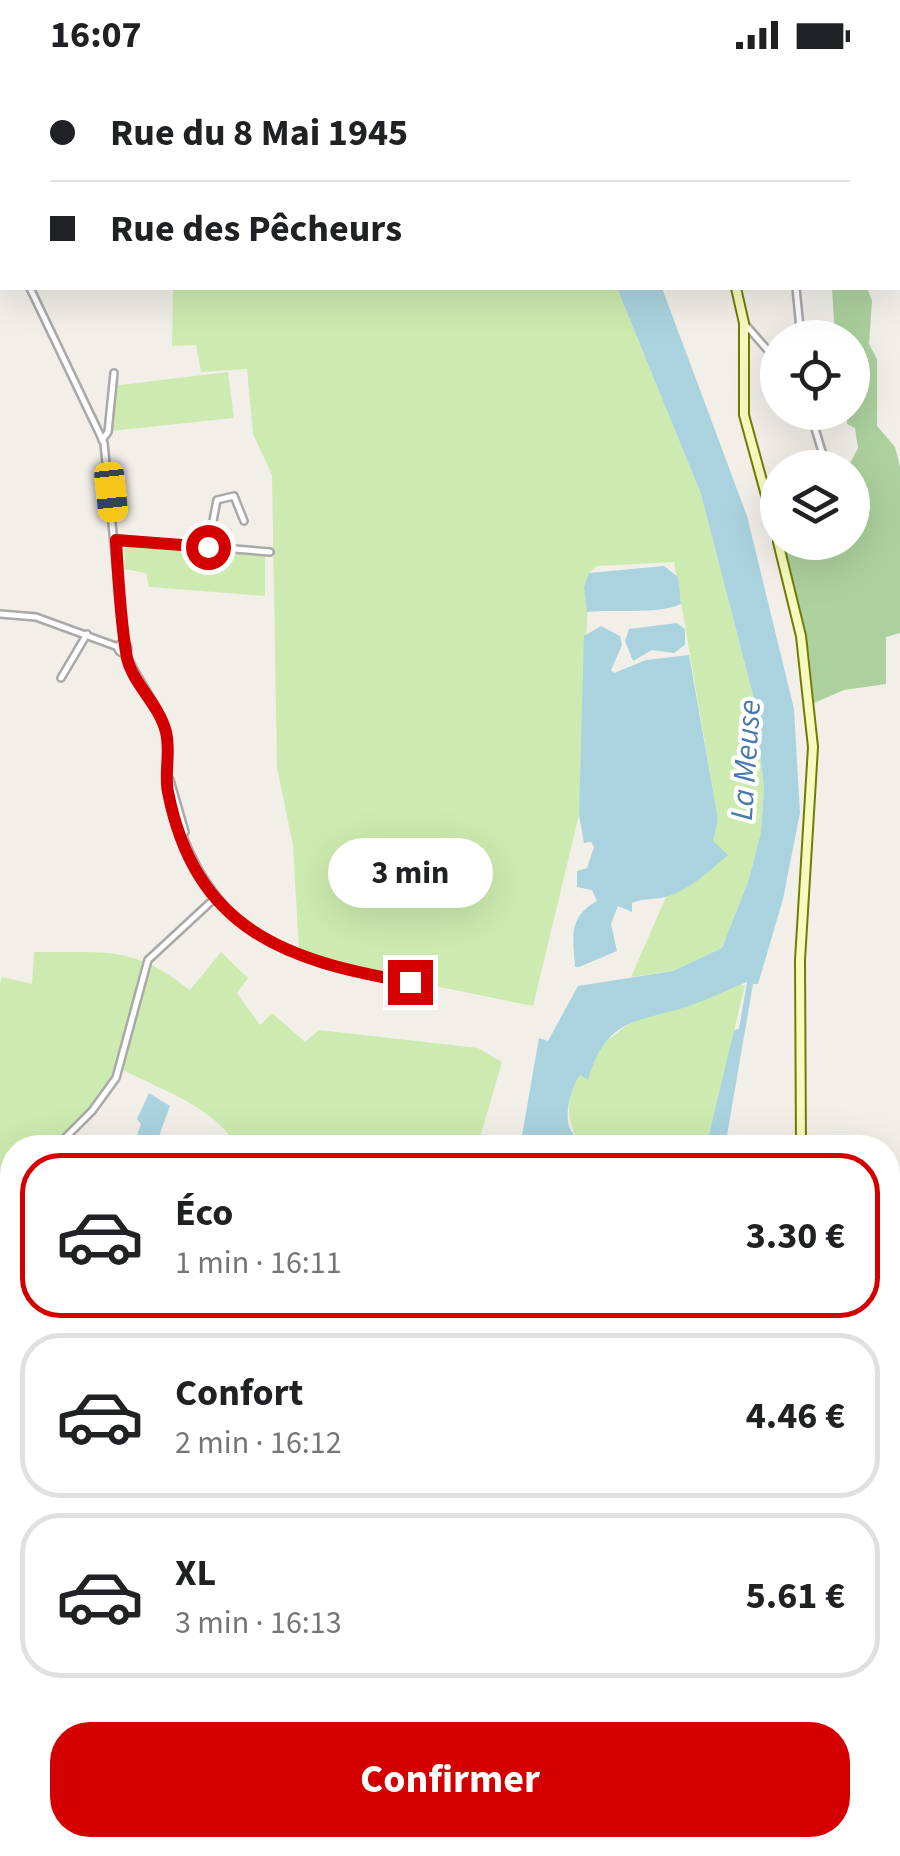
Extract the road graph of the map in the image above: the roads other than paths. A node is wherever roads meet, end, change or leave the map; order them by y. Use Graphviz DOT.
graph roads {
  1 [pos="31,290"];
  2 [pos="736,290"];
  3 [pos="796,290"];
  4 [pos="799,320"];
  5 [pos="744,323"];
  6 [pos="760,341"];
  7 [pos="114,373"];
  8 [pos="102,440"];
  9 [pos="760,477"];
  10 [pos="244,521"];
  11 [pos="116,540"];
  12 [pos="208,547"];
  13 [pos="270,552"];
  14 [pos="783,560"];
  15 [pos="3,614"];
  16 [pos="87,634"];
  17 [pos="121,645"];
  18 [pos="62,678"];
  19 [pos="215,898"];
  20 [pos="410,982"];
  21 [pos="68,1135"];
  22 [pos="801,1135"];
  1 -- 8 [label="street"];
  2 -- 5 [label="main road"];
  3 -- 4 [label="street"];
  5 -- 6 [label="street"];
  5 -- 9 [label="main road"];
  7 -- 8 [label="street"];
  8 -- 11 [label="street"];
  10 -- 12 [label="street"];
  11 -- 12 [label="street"];
  11 -- 17 [label="street"];
  12 -- 13 [label="street"];
  14 -- 22 [label="main road"];
  15 -- 16 [label="street"];
  16 -- 17 [label="street"];
  16 -- 18 [label="street"];
  17 -- 19 [label="street"];
  19 -- 20 [label="street"];
  19 -- 21 [label="street"];
}
